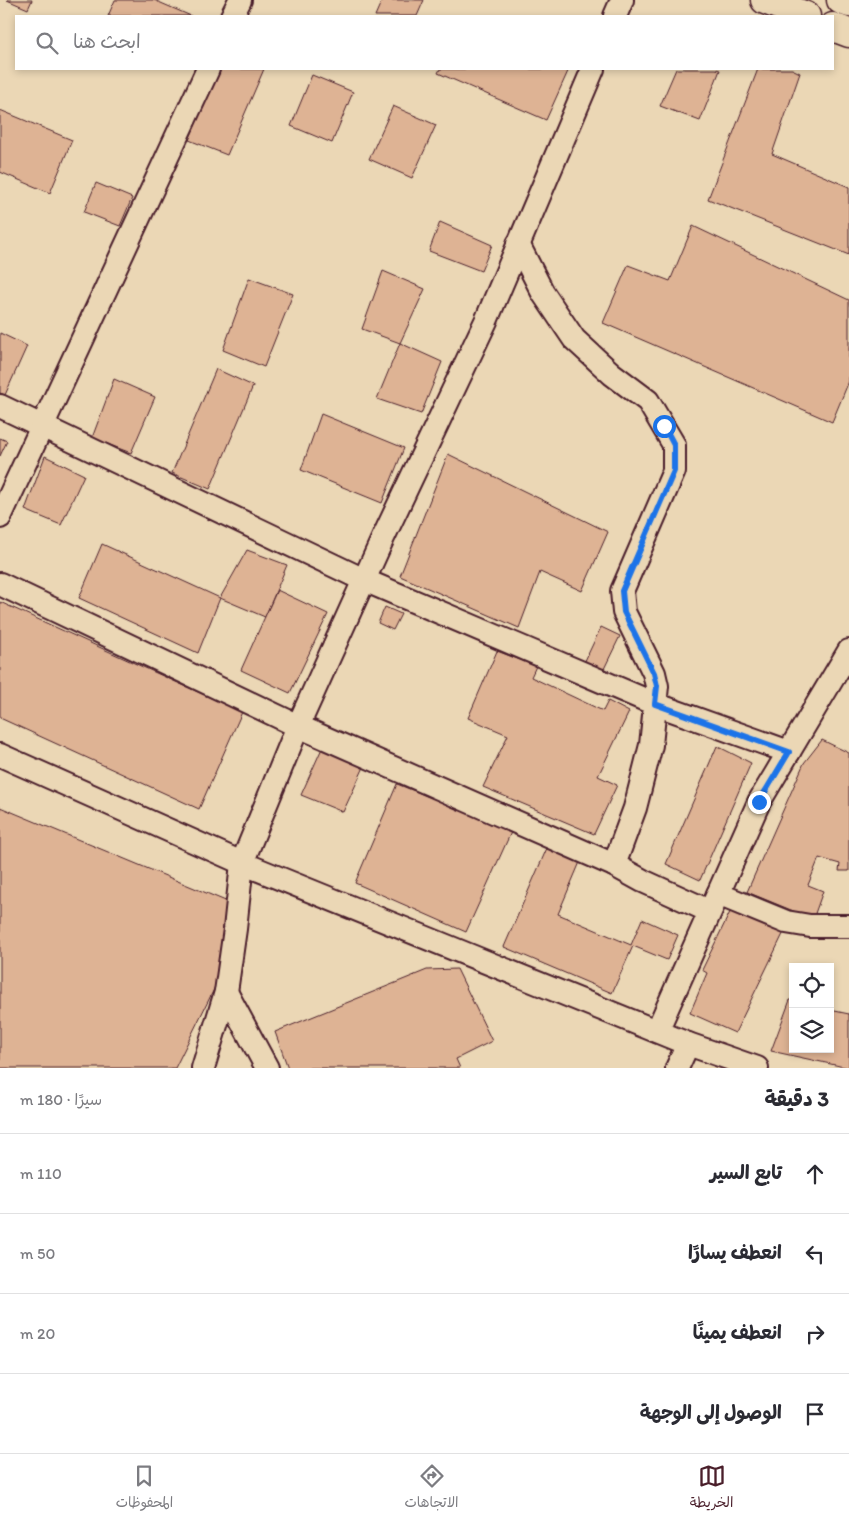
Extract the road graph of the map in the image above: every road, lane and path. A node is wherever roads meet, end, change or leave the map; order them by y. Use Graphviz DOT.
graph roads {
  1 [pos="240,0"];
  2 [pos="622,0"];
  3 [pos="765,0"];
  4 [pos="841,0"];
  5 [pos="849,3"];
  6 [pos="232,15"];
  7 [pos="615,15"];
  8 [pos="803,15"];
  9 [pos="834,27"];
  10 [pos="849,33"];
  11 [pos="208,70"];
  12 [pos="593,70"];
  13 [pos="518,244"];
  14 [pos="0,406"];
  15 [pos="42,426"];
  16 [pos="0,517"];
  17 [pos="364,580"];
  18 [pos="0,584"];
  19 [pos="849,651"];
  20 [pos="655,704"];
  21 [pos="298,726"];
  22 [pos="789,752"];
  23 [pos="0,755"];
  24 [pos="242,864"];
  25 [pos="614,865"];
  26 [pos="714,902"];
  27 [pos="849,926"];
  28 [pos="226,992"];
  29 [pos="657,1031"];
  30 [pos="688,1044"];
  31 [pos="203,1068"];
  32 [pos="267,1068"];
  33 [pos="677,1068"];
  34 [pos="757,1068"];
  1 -- 6 [label="street"];
  2 -- 7 [label="street"];
  3 -- 8 [label="main road"];
  4 -- 5 [label="main road"];
  9 -- 10 [label="main road"];
  11 -- 15 [label="street"];
  12 -- 13 [label="street"];
  13 -- 17 [label="street"];
  13 -- 20 [label="street"];
  14 -- 15 [label="street"];
  15 -- 16 [label="street"];
  15 -- 17 [label="street"];
  17 -- 20 [label="street"];
  17 -- 21 [label="street"];
  18 -- 21 [label="street"];
  19 -- 22 [label="street"];
  20 -- 22 [label="street"];
  20 -- 25 [label="street"];
  21 -- 24 [label="street"];
  21 -- 25 [label="street"];
  22 -- 26 [label="street"];
  23 -- 24 [label="street"];
  24 -- 28 [label="street"];
  24 -- 29 [label="street"];
  25 -- 26 [label="street"];
  26 -- 27 [label="street"];
  26 -- 29 [label="street"];
  28 -- 31 [label="street"];
  28 -- 32 [label="street"];
  29 -- 30 [label="street"];
  30 -- 33 [label="street"];
  30 -- 34 [label="street"];
}
